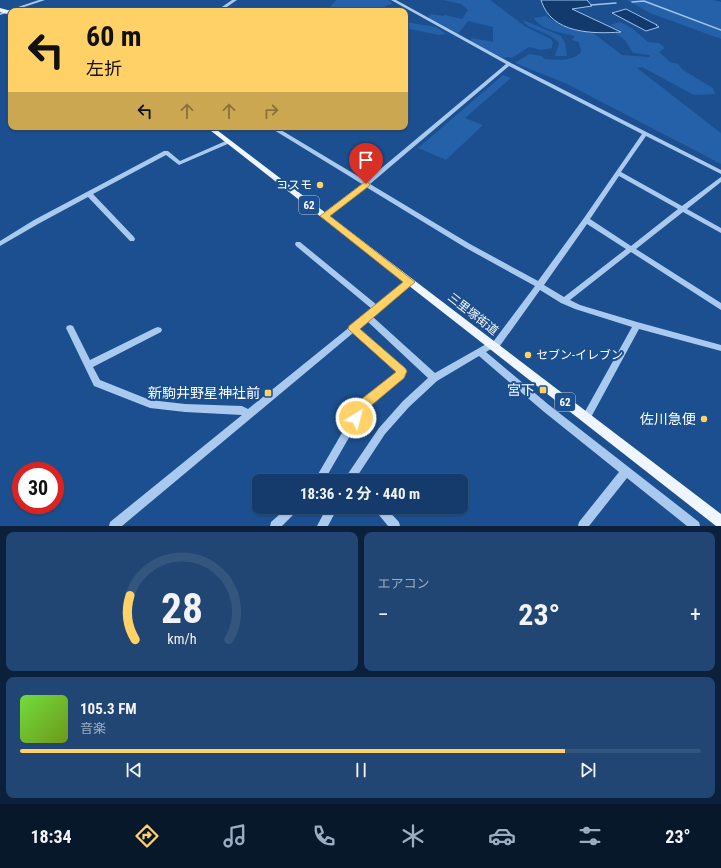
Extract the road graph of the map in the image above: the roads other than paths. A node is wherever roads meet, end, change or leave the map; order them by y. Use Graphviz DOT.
graph roads {
  1 [pos="43,0"];
  2 [pos="235,0"];
  3 [pos="393,0"];
  4 [pos="20,8"];
  5 [pos="223,8"];
  6 [pos="408,8"];
  7 [pos="408,8"];
  8 [pos="509,64"];
  9 [pos="213,130"];
  10 [pos="279,130"];
  11 [pos="645,133"];
  12 [pos="228,142"];
  13 [pos="721,172"];
  14 [pos="618,173"];
  15 [pos="721,179"];
  16 [pos="366,184"];
  17 [pos="89,194"];
  18 [pos="682,209"];
  19 [pos="324,216"];
  20 [pos="586,220"];
  21 [pos="721,231"];
  22 [pos="132,239"];
  23 [pos="0,244"];
  24 [pos="298,244"];
  25 [pos="631,249"];
  26 [pos="410,282"];
  27 [pos="539,286"];
  28 [pos="564,301"];
  29 [pos="721,307"];
  30 [pos="377,309"];
  31 [pos="368,317"];
  32 [pos="637,325"];
  33 [pos="70,328"];
  34 [pos="353,329"];
  35 [pos="158,330"];
  36 [pos="493,346"];
  37 [pos="721,348"];
  38 [pos="480,352"];
  39 [pos="89,364"];
  40 [pos="434,378"];
  41 [pos="248,414"];
  42 [pos="586,418"];
  43 [pos="626,471"];
  44 [pos="323,474"];
  45 [pos="354,474"];
  46 [pos="288,514"];
  47 [pos="329,514"];
  48 [pos="384,514"];
  49 [pos="721,522"];
  50 [pos="114,526"];
  51 [pos="275,526"];
  52 [pos="322,526"];
  53 [pos="395,526"];
  54 [pos="583,526"];
  55 [pos="694,526"];
  1 -- 4 [label="street"];
  2 -- 5 [label="street"];
  3 -- 6 [label="street"];
  7 -- 8 [label="street"];
  8 -- 11 [label="street"];
  8 -- 16 [label="street"];
  9 -- 12 [label="main road, 三里塚街道 / 62"];
  10 -- 16 [label="street"];
  11 -- 13 [label="street"];
  11 -- 14 [label="street"];
  12 -- 17 [label="street"];
  12 -- 19 [label="main road, 三里塚街道 / 62"];
  14 -- 18 [label="street"];
  14 -- 20 [label="street"];
  15 -- 18 [label="street"];
  16 -- 19 [label="street"];
  16 -- 27 [label="street"];
  17 -- 22 [label="street"];
  17 -- 23 [label="street"];
  18 -- 21 [label="street"];
  18 -- 25 [label="street"];
  19 -- 26 [label="main road, 三里塚街道 / 62"];
  20 -- 25 [label="street"];
  20 -- 27 [label="street"];
  24 -- 30 [label="street"];
  25 -- 28 [label="street"];
  25 -- 29 [label="street"];
  26 -- 30 [label="street"];
  26 -- 36 [label="main road, 三里塚街道 / 62"];
  27 -- 28 [label="street"];
  27 -- 36 [label="street"];
  28 -- 32 [label="street"];
  30 -- 31 [label="street"];
  31 -- 34 [label="street"];
  31 -- 40 [label="street"];
  32 -- 37 [label="street"];
  32 -- 42 [label="street"];
  33 -- 39 [label="street"];
  34 -- 41 [label="street"];
  34 -- 44 [label="street"];
  35 -- 39 [label="street"];
  36 -- 38 [label="street"];
  36 -- 42 [label="main road, 三里塚街道 / 62"];
  38 -- 40 [label="street"];
  38 -- 43 [label="street"];
  39 -- 41 [label="street"];
  40 -- 45 [label="street"];
  41 -- 50 [label="street"];
  42 -- 49 [label="main road, 三里塚街道 / 62"];
  43 -- 54 [label="street"];
  43 -- 55 [label="street"];
  46 -- 51 [label="street"];
  47 -- 52 [label="street"];
  48 -- 53 [label="street"];
}
